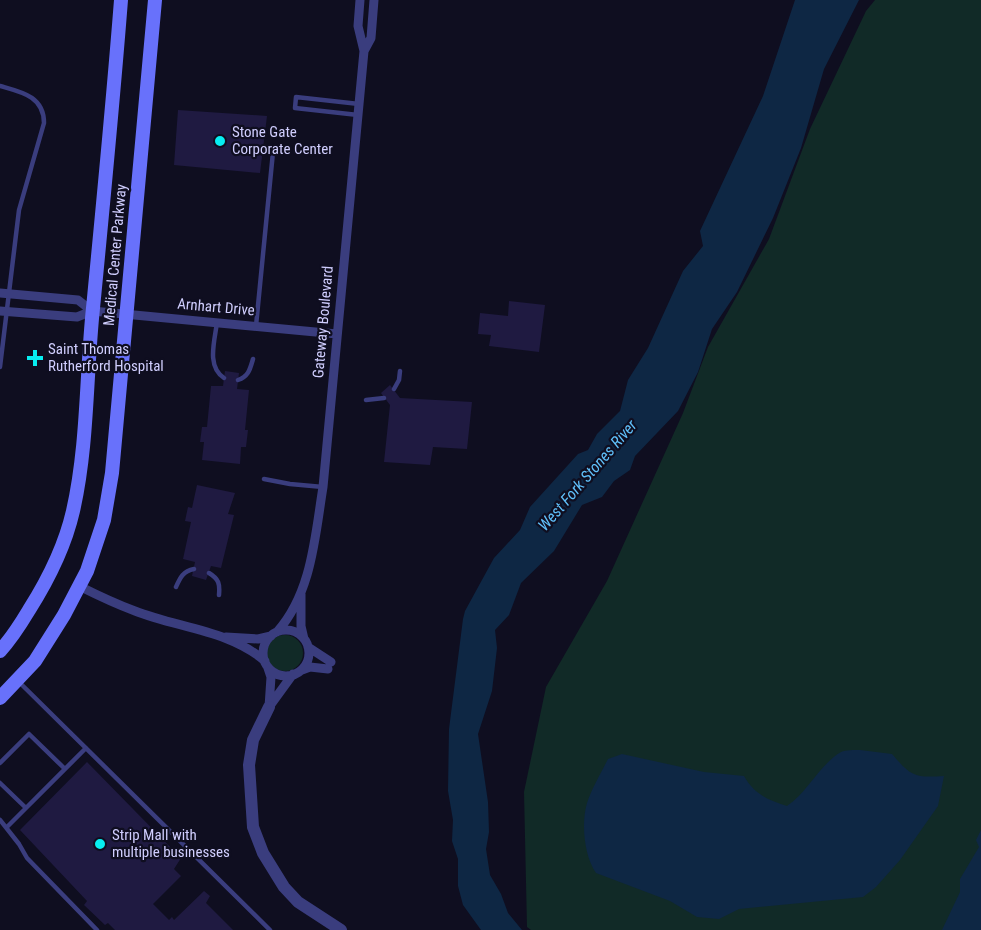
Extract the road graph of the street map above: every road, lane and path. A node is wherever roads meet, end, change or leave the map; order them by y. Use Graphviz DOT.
graph roads {
  1 [pos="121,0"];
  2 [pos="154,0"];
  3 [pos="360,0"];
  4 [pos="374,0"];
  5 [pos="364,51"];
  6 [pos="0,86"];
  7 [pos="359,104"];
  8 [pos="358,115"];
  9 [pos="273,152"];
  10 [pos="4,294"];
  11 [pos="92,310"];
  12 [pos="4,311"];
  13 [pos="126,314"];
  14 [pos="217,322"];
  15 [pos="256,326"];
  16 [pos="337,334"];
  17 [pos="253,359"];
  18 [pos="0,367"];
  19 [pos="400,371"];
  20 [pos="224,378"];
  21 [pos="238,380"];
  22 [pos="394,389"];
  23 [pos="384,398"];
  24 [pos="366,400"];
  25 [pos="264,479"];
  26 [pos="323,487"];
  27 [pos="194,569"];
  28 [pos="208,573"];
  29 [pos="79,586"];
  30 [pos="176,587"];
  31 [pos="301,594"];
  32 [pos="219,595"];
  33 [pos="274,634"];
  34 [pos="224,637"];
  35 [pos="306,643"];
  36 [pos="0,651"];
  37 [pos="267,665"];
  38 [pos="296,673"];
  39 [pos="17,680"];
  40 [pos="0,698"];
  41 [pos="268,706"];
  42 [pos="86,748"];
  43 [pos="0,763"];
  44 [pos="65,769"];
  45 [pos="0,783"];
  46 [pos="26,808"];
  47 [pos="0,820"];
  48 [pos="7,828"];
  49 [pos="97,930"];
  50 [pos="270,930"];
  51 [pos="341,930"];
  1 -- 11 [label="main road, Medical Center Parkway"];
  2 -- 13 [label="main road, Medical Center Parkway"];
  3 -- 5 [label="street, Gateway Boulevard"];
  4 -- 5 [label="street, Gateway Boulevard"];
  5 -- 7 [label="street, Gateway Boulevard"];
  6 -- 10 [label="lane"];
  7 -- 8 [label="street, Gateway Boulevard"];
  7 -- 8 [label="lane"];
  8 -- 16 [label="street, Gateway Boulevard"];
  9 -- 15 [label="lane"];
  10 -- 11 [label="street, Arnhart Drive"];
  10 -- 12 [label="lane"];
  11 -- 12 [label="street, Arnhart Drive"];
  11 -- 13 [label="street, Arnhart Drive"];
  11 -- 36 [label="main road, Medical Center Parkway"];
  12 -- 18 [label="lane"];
  13 -- 14 [label="street, Arnhart Drive"];
  13 -- 29 [label="main road, Medical Center Parkway"];
  14 -- 15 [label="street, Arnhart Drive"];
  14 -- 20 [label="lane"];
  15 -- 16 [label="street, Arnhart Drive"];
  16 -- 26 [label="street, Gateway Boulevard"];
  17 -- 21 [label="lane"];
  19 -- 22 [label="lane"];
  23 -- 24 [label="lane"];
  25 -- 26 [label="lane"];
  26 -- 31 [label="street, Gateway Boulevard"];
  27 -- 30 [label="lane"];
  28 -- 32 [label="lane"];
  29 -- 34 [label="street"];
  29 -- 39 [label="main road, Medical Center Parkway"];
  31 -- 33 [label="street"];
  31 -- 35 [label="street"];
  33 -- 34 [label="street"];
  33 -- 35 [label="street"];
  33 -- 37 [label="street"];
  34 -- 37 [label="street"];
  35 -- 38 [label="street"];
  35 -- 38 [label="street"];
  37 -- 38 [label="street"];
  37 -- 41 [label="street"];
  38 -- 41 [label="street"];
  39 -- 40 [label="main road, Medical Center Parkway"];
  39 -- 42 [label="lane"];
  41 -- 51 [label="street"];
  42 -- 44 [label="lane"];
  42 -- 50 [label="lane"];
  43 -- 44 [label="lane"];
  44 -- 46 [label="lane"];
  45 -- 46 [label="lane"];
  46 -- 48 [label="lane"];
  47 -- 48 [label="lane"];
  48 -- 49 [label="lane"];
}
